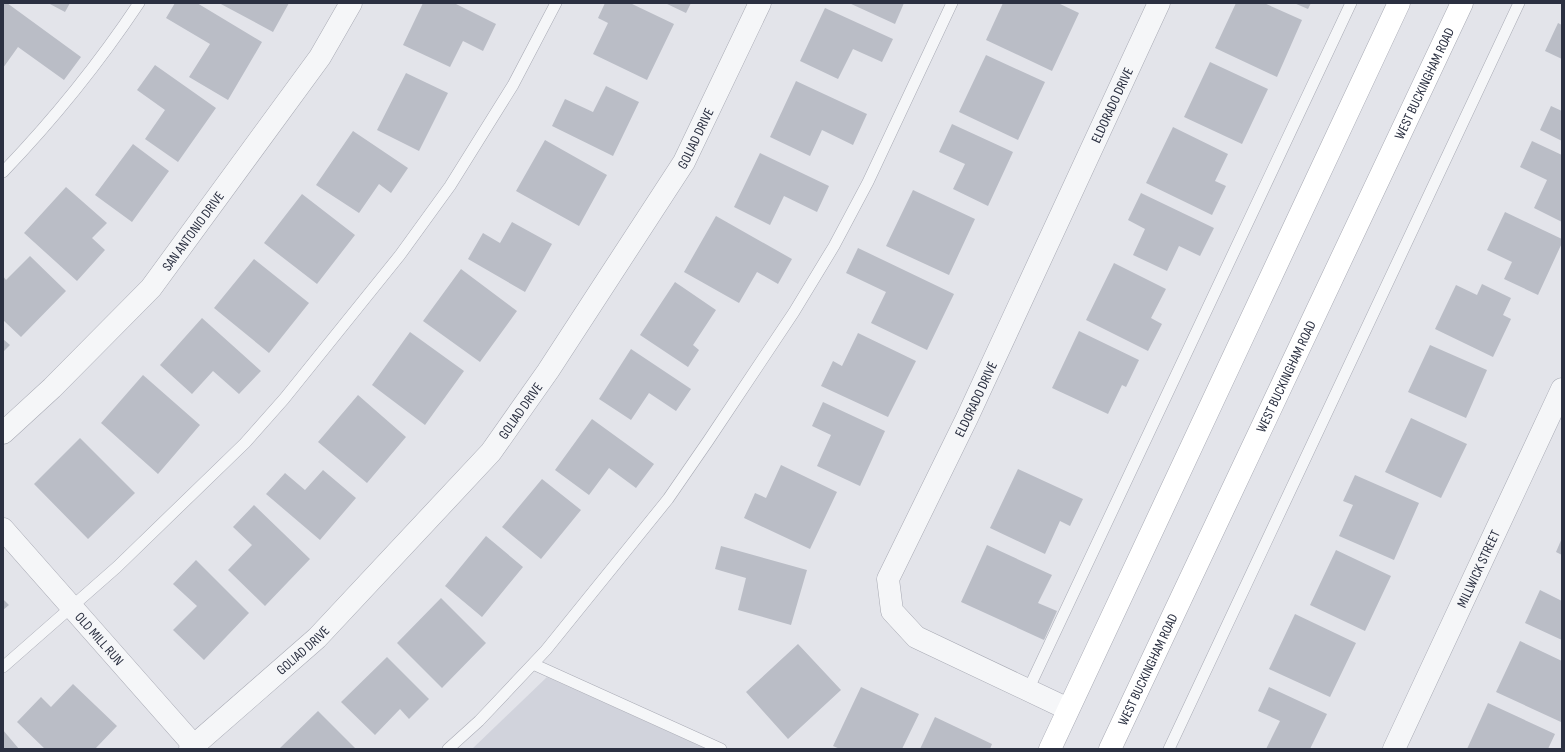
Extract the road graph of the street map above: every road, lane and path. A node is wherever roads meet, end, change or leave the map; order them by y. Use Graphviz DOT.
graph roads {
  1 [pos="139,3"];
  2 [pos="351,3"];
  3 [pos="556,3"];
  4 [pos="760,3"];
  5 [pos="952,3"];
  6 [pos="1159,3"];
  7 [pos="1351,3"];
  8 [pos="1399,3"];
  9 [pos="1462,3"];
  10 [pos="1519,3"];
  11 [pos="3,172"];
  12 [pos="1562,389"];
  13 [pos="3,433"];
  14 [pos="3,529"];
  15 [pos="72,607"];
  16 [pos="533,664"];
  17 [pos="3,667"];
  18 [pos="1028,690"];
  19 [pos="1068,709"];
  20 [pos="193,748"];
  21 [pos="448,749"];
  22 [pos="721,749"];
  23 [pos="1050,749"];
  24 [pos="1110,749"];
  25 [pos="1169,749"];
  26 [pos="1394,749"];
  1 -- 11 [label="lane"];
  2 -- 13 [label="street, SAN ANTONIO DRIVE"];
  3 -- 15 [label="lane"];
  4 -- 20 [label="street, GOLIAD DRIVE"];
  5 -- 16 [label="lane"];
  6 -- 18 [label="street, ELDORADO DRIVE"];
  7 -- 18 [label="lane"];
  8 -- 19 [label="main road"];
  9 -- 24 [label="main road, WEST BUCKINGHAM ROAD"];
  10 -- 25 [label="lane"];
  12 -- 26 [label="street, MILLWICK STREET"];
  14 -- 15 [label="street, OLD MILL RUN"];
  15 -- 17 [label="lane"];
  15 -- 20 [label="street, OLD MILL RUN"];
  16 -- 21 [label="lane"];
  16 -- 22 [label="lane"];
  18 -- 19 [label="street, ELDORADO DRIVE"];
  19 -- 23 [label="main road"];
}
